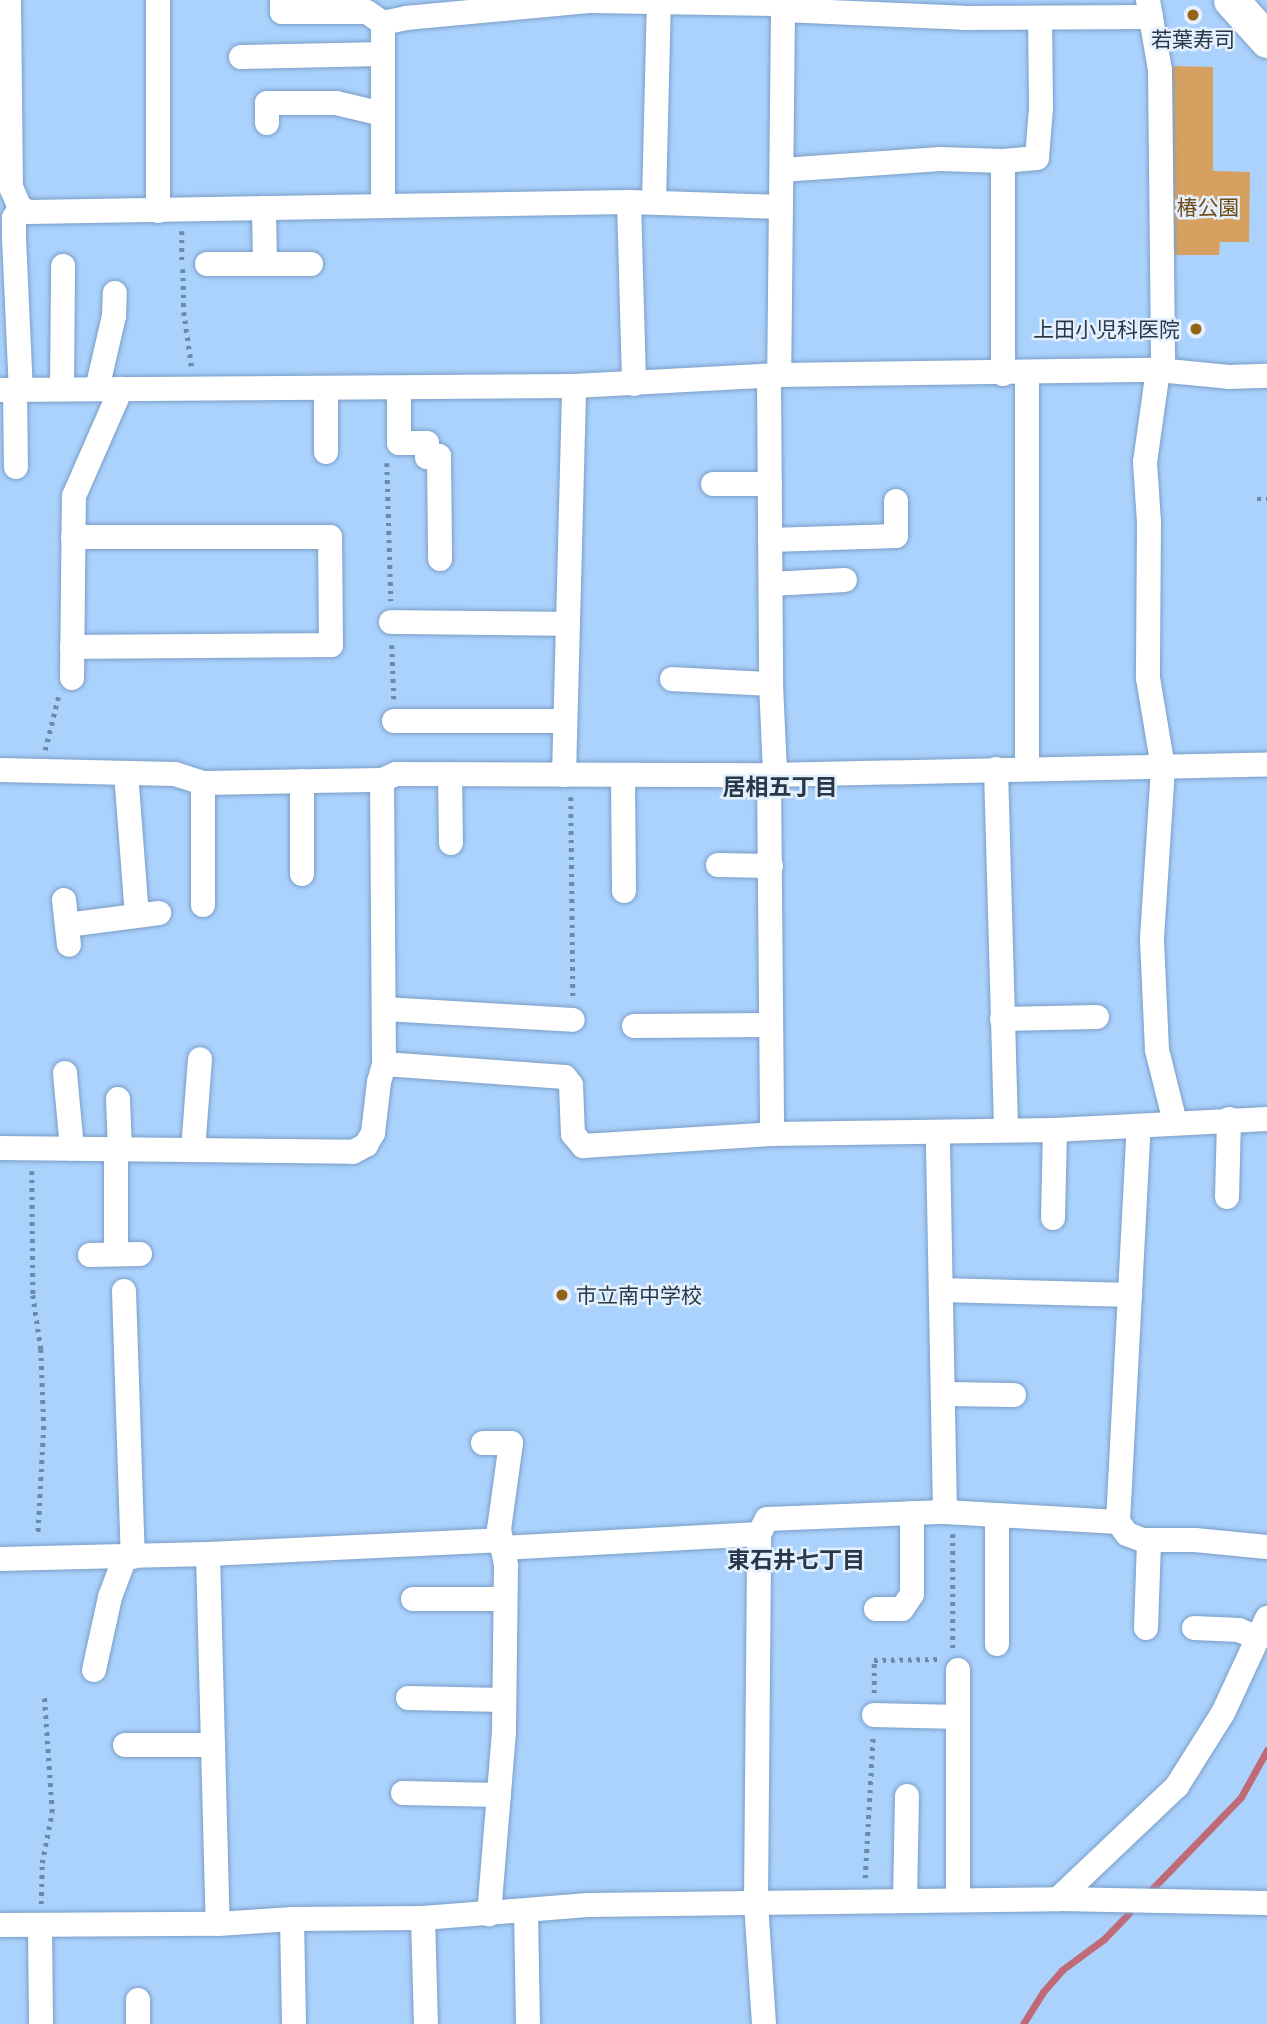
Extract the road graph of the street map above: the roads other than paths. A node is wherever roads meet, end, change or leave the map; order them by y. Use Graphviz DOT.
graph roads {
  1 [pos="9,0"];
  2 [pos="158,0"];
  3 [pos="282,0"];
  4 [pos="1231,0"];
  5 [pos="659,2"];
  6 [pos="544,3"];
  7 [pos="778,4"];
  8 [pos="1149,8"];
  9 [pos="963,9"];
  10 [pos="398,13"];
  11 [pos="1040,18"];
  12 [pos="1267,40"];
  13 [pos="383,54"];
  14 [pos="241,57"];
  15 [pos="4,98"];
  16 [pos="383,114"];
  17 [pos="267,123"];
  18 [pos="1003,161"];
  19 [pos="782,170"];
  20 [pos="642,202"];
  21 [pos="383,206"];
  22 [pos="781,207"];
  23 [pos="20,208"];
  24 [pos="264,208"];
  25 [pos="170,210"];
  26 [pos="7,239"];
  27 [pos="207,264"];
  28 [pos="265,264"];
  29 [pos="311,264"];
  30 [pos="63,266"];
  31 [pos="115,293"];
  32 [pos="1161,370"];
  33 [pos="1015,374"];
  34 [pos="774,376"];
  35 [pos="1267,376"];
  36 [pos="634,384"];
  37 [pos="574,386"];
  38 [pos="399,388"];
  39 [pos="62,389"];
  40 [pos="96,389"];
  41 [pos="121,389"];
  42 [pos="326,389"];
  43 [pos="12,390"];
  44 [pos="326,452"];
  45 [pos="16,467"];
  46 [pos="713,484"];
  47 [pos="771,484"];
  48 [pos="896,501"];
  49 [pos="73,537"];
  50 [pos="771,540"];
  51 [pos="440,559"];
  52 [pos="845,580"];
  53 [pos="771,584"];
  54 [pos="391,622"];
  55 [pos="568,624"];
  56 [pos="72,647"];
  57 [pos="72,678"];
  58 [pos="672,679"];
  59 [pos="771,684"];
  60 [pos="394,721"];
  61 [pos="565,721"];
  62 [pos="1267,765"];
  63 [pos="1163,768"];
  64 [pos="996,769"];
  65 [pos="1027,769"];
  66 [pos="0,770"];
  67 [pos="126,773"];
  68 [pos="450,774"];
  69 [pos="772,774"];
  70 [pos="568,775"];
  71 [pos="623,776"];
  72 [pos="382,780"];
  73 [pos="302,781"];
  74 [pos="204,783"];
  75 [pos="451,843"];
  76 [pos="718,866"];
  77 [pos="771,866"];
  78 [pos="302,874"];
  79 [pos="624,891"];
  80 [pos="64,900"];
  81 [pos="203,905"];
  82 [pos="384,1009"];
  83 [pos="1097,1017"];
  84 [pos="1002,1019"];
  85 [pos="573,1020"];
  86 [pos="771,1025"];
  87 [pos="634,1026"];
  88 [pos="200,1059"];
  89 [pos="384,1064"];
  90 [pos="65,1073"];
  91 [pos="118,1099"];
  92 [pos="1229,1119"];
  93 [pos="1267,1119"];
  94 [pos="1175,1122"];
  95 [pos="1139,1127"];
  96 [pos="1006,1129"];
  97 [pos="1055,1130"];
  98 [pos="938,1132"];
  99 [pos="772,1134"];
  100 [pos="0,1149"];
  101 [pos="72,1149"];
  102 [pos="118,1150"];
  103 [pos="194,1150"];
  104 [pos="1227,1197"];
  105 [pos="1054,1219"];
  106 [pos="90,1255"];
  107 [pos="124,1290"];
  108 [pos="942,1290"];
  109 [pos="1130,1295"];
  110 [pos="943,1394"];
  111 [pos="1014,1395"];
  112 [pos="483,1443"];
  113 [pos="945,1512"];
  114 [pos="912,1513"];
  115 [pos="997,1515"];
  116 [pos="1118,1522"];
  117 [pos="759,1534"];
  118 [pos="1149,1541"];
  119 [pos="501,1544"];
  120 [pos="1267,1547"];
  121 [pos="208,1554"];
  122 [pos="129,1557"];
  123 [pos="0,1559"];
  124 [pos="413,1599"];
  125 [pos="505,1599"];
  126 [pos="876,1609"];
  127 [pos="1146,1628"];
  128 [pos="1262,1628"];
  129 [pos="1194,1629"];
  130 [pos="997,1644"];
  131 [pos="105,1656"];
  132 [pos="958,1670"];
  133 [pos="408,1698"];
  134 [pos="504,1700"];
  135 [pos="874,1715"];
  136 [pos="958,1717"];
  137 [pos="125,1745"];
  138 [pos="213,1745"];
  139 [pos="403,1793"];
  140 [pos="499,1795"];
  141 [pos="906,1796"];
  142 [pos="1058,1899"];
  143 [pos="958,1900"];
  144 [pos="905,1901"];
  145 [pos="755,1902"];
  146 [pos="1267,1903"];
  147 [pos="526,1911"];
  148 [pos="489,1914"];
  149 [pos="423,1918"];
  150 [pos="292,1919"];
  151 [pos="218,1924"];
  152 [pos="0,1925"];
  153 [pos="40,1926"];
  154 [pos="41,2024"];
  155 [pos="294,2024"];
  156 [pos="426,2024"];
  157 [pos="528,2024"];
  158 [pos="765,2024"];
  1 -- 15 [label="street"];
  2 -- 25 [label="street"];
  3 -- 10 [label="street"];
  4 -- 12 [label="main road"];
  5 -- 6 [label="street"];
  5 -- 7 [label="street"];
  5 -- 20 [label="street"];
  6 -- 10 [label="street"];
  7 -- 9 [label="street"];
  7 -- 19 [label="street"];
  8 -- 11 [label="street"];
  8 -- 32 [label="street"];
  9 -- 11 [label="street"];
  10 -- 13 [label="street"];
  11 -- 18 [label="street"];
  13 -- 14 [label="street"];
  13 -- 16 [label="street"];
  15 -- 23 [label="street"];
  16 -- 17 [label="street"];
  16 -- 21 [label="street"];
  18 -- 19 [label="street"];
  18 -- 33 [label="street"];
  19 -- 22 [label="street"];
  20 -- 21 [label="street"];
  20 -- 22 [label="street"];
  20 -- 36 [label="street"];
  21 -- 24 [label="street"];
  22 -- 34 [label="street"];
  23 -- 25 [label="street"];
  23 -- 26 [label="street"];
  24 -- 25 [label="street"];
  24 -- 28 [label="street"];
  26 -- 43 [label="street"];
  27 -- 28 [label="street"];
  28 -- 29 [label="street"];
  30 -- 39 [label="street"];
  31 -- 40 [label="street"];
  32 -- 33 [label="street"];
  32 -- 35 [label="street"];
  32 -- 63 [label="street"];
  33 -- 34 [label="street"];
  33 -- 65 [label="street"];
  34 -- 36 [label="street"];
  34 -- 47 [label="street"];
  36 -- 37 [label="street"];
  37 -- 38 [label="street"];
  37 -- 55 [label="street"];
  38 -- 42 [label="street"];
  38 -- 51 [label="street"];
  39 -- 40 [label="street"];
  39 -- 43 [label="street"];
  40 -- 41 [label="street"];
  41 -- 42 [label="street"];
  41 -- 49 [label="street"];
  42 -- 44 [label="street"];
  43 -- 45 [label="street"];
  46 -- 47 [label="street"];
  47 -- 50 [label="street"];
  48 -- 50 [label="street"];
  49 -- 56 [label="street"];
  49 -- 56 [label="street"];
  50 -- 53 [label="street"];
  52 -- 53 [label="street"];
  53 -- 59 [label="street"];
  54 -- 55 [label="street"];
  55 -- 61 [label="street"];
  56 -- 57 [label="street"];
  58 -- 59 [label="street"];
  59 -- 69 [label="street"];
  60 -- 61 [label="street"];
  61 -- 70 [label="street"];
  62 -- 63 [label="street"];
  63 -- 65 [label="street"];
  63 -- 94 [label="street"];
  64 -- 65 [label="street"];
  64 -- 69 [label="street"];
  64 -- 84 [label="street"];
  66 -- 67 [label="street"];
  67 -- 74 [label="street"];
  67 -- 80 [label="street"];
  68 -- 70 [label="street"];
  68 -- 72 [label="street"];
  68 -- 75 [label="street"];
  69 -- 71 [label="street"];
  69 -- 77 [label="street"];
  70 -- 71 [label="street"];
  71 -- 79 [label="street"];
  72 -- 73 [label="street"];
  72 -- 82 [label="street"];
  73 -- 74 [label="street"];
  73 -- 78 [label="street"];
  74 -- 81 [label="street"];
  76 -- 77 [label="street"];
  77 -- 86 [label="street"];
  82 -- 85 [label="street"];
  82 -- 89 [label="street"];
  83 -- 84 [label="street"];
  84 -- 96 [label="street"];
  86 -- 87 [label="street"];
  86 -- 99 [label="street"];
  88 -- 103 [label="street"];
  89 -- 99 [label="street"];
  89 -- 103 [label="street"];
  90 -- 101 [label="street"];
  91 -- 102 [label="street"];
  92 -- 93 [label="street"];
  92 -- 94 [label="street"];
  92 -- 104 [label="street"];
  94 -- 95 [label="street"];
  95 -- 97 [label="street"];
  95 -- 109 [label="street"];
  96 -- 97 [label="street"];
  96 -- 98 [label="street"];
  97 -- 105 [label="street"];
  98 -- 99 [label="street"];
  98 -- 108 [label="street"];
  100 -- 101 [label="street"];
  101 -- 102 [label="street"];
  102 -- 103 [label="street"];
  102 -- 106 [label="street"];
  107 -- 122 [label="street"];
  108 -- 109 [label="street"];
  108 -- 110 [label="street"];
  109 -- 116 [label="street"];
  110 -- 111 [label="street"];
  110 -- 113 [label="street"];
  112 -- 119 [label="street"];
  113 -- 114 [label="street"];
  113 -- 115 [label="street"];
  114 -- 117 [label="street"];
  114 -- 126 [label="street"];
  115 -- 116 [label="street"];
  115 -- 130 [label="street"];
  116 -- 118 [label="street"];
  117 -- 119 [label="street"];
  117 -- 145 [label="street"];
  118 -- 120 [label="street"];
  118 -- 127 [label="street"];
  119 -- 121 [label="street"];
  119 -- 125 [label="street"];
  121 -- 122 [label="street"];
  121 -- 138 [label="street"];
  122 -- 123 [label="street"];
  122 -- 131 [label="street"];
  124 -- 125 [label="street"];
  125 -- 134 [label="street"];
  128 -- 129 [label="street"];
  128 -- 142 [label="street"];
  132 -- 136 [label="street"];
  133 -- 134 [label="street"];
  134 -- 140 [label="street"];
  135 -- 136 [label="street"];
  136 -- 143 [label="street"];
  137 -- 138 [label="street"];
  138 -- 151 [label="street"];
  139 -- 140 [label="street"];
  140 -- 148 [label="street"];
  141 -- 144 [label="street"];
  142 -- 143 [label="street"];
  142 -- 146 [label="street"];
  143 -- 144 [label="street"];
  144 -- 145 [label="street"];
  145 -- 147 [label="street"];
  145 -- 158 [label="street"];
  147 -- 148 [label="street"];
  147 -- 157 [label="street"];
  148 -- 149 [label="street"];
  149 -- 150 [label="street"];
  149 -- 156 [label="street"];
  150 -- 151 [label="street"];
  150 -- 155 [label="street"];
  151 -- 153 [label="street"];
  152 -- 153 [label="street"];
  153 -- 154 [label="street"];
}
